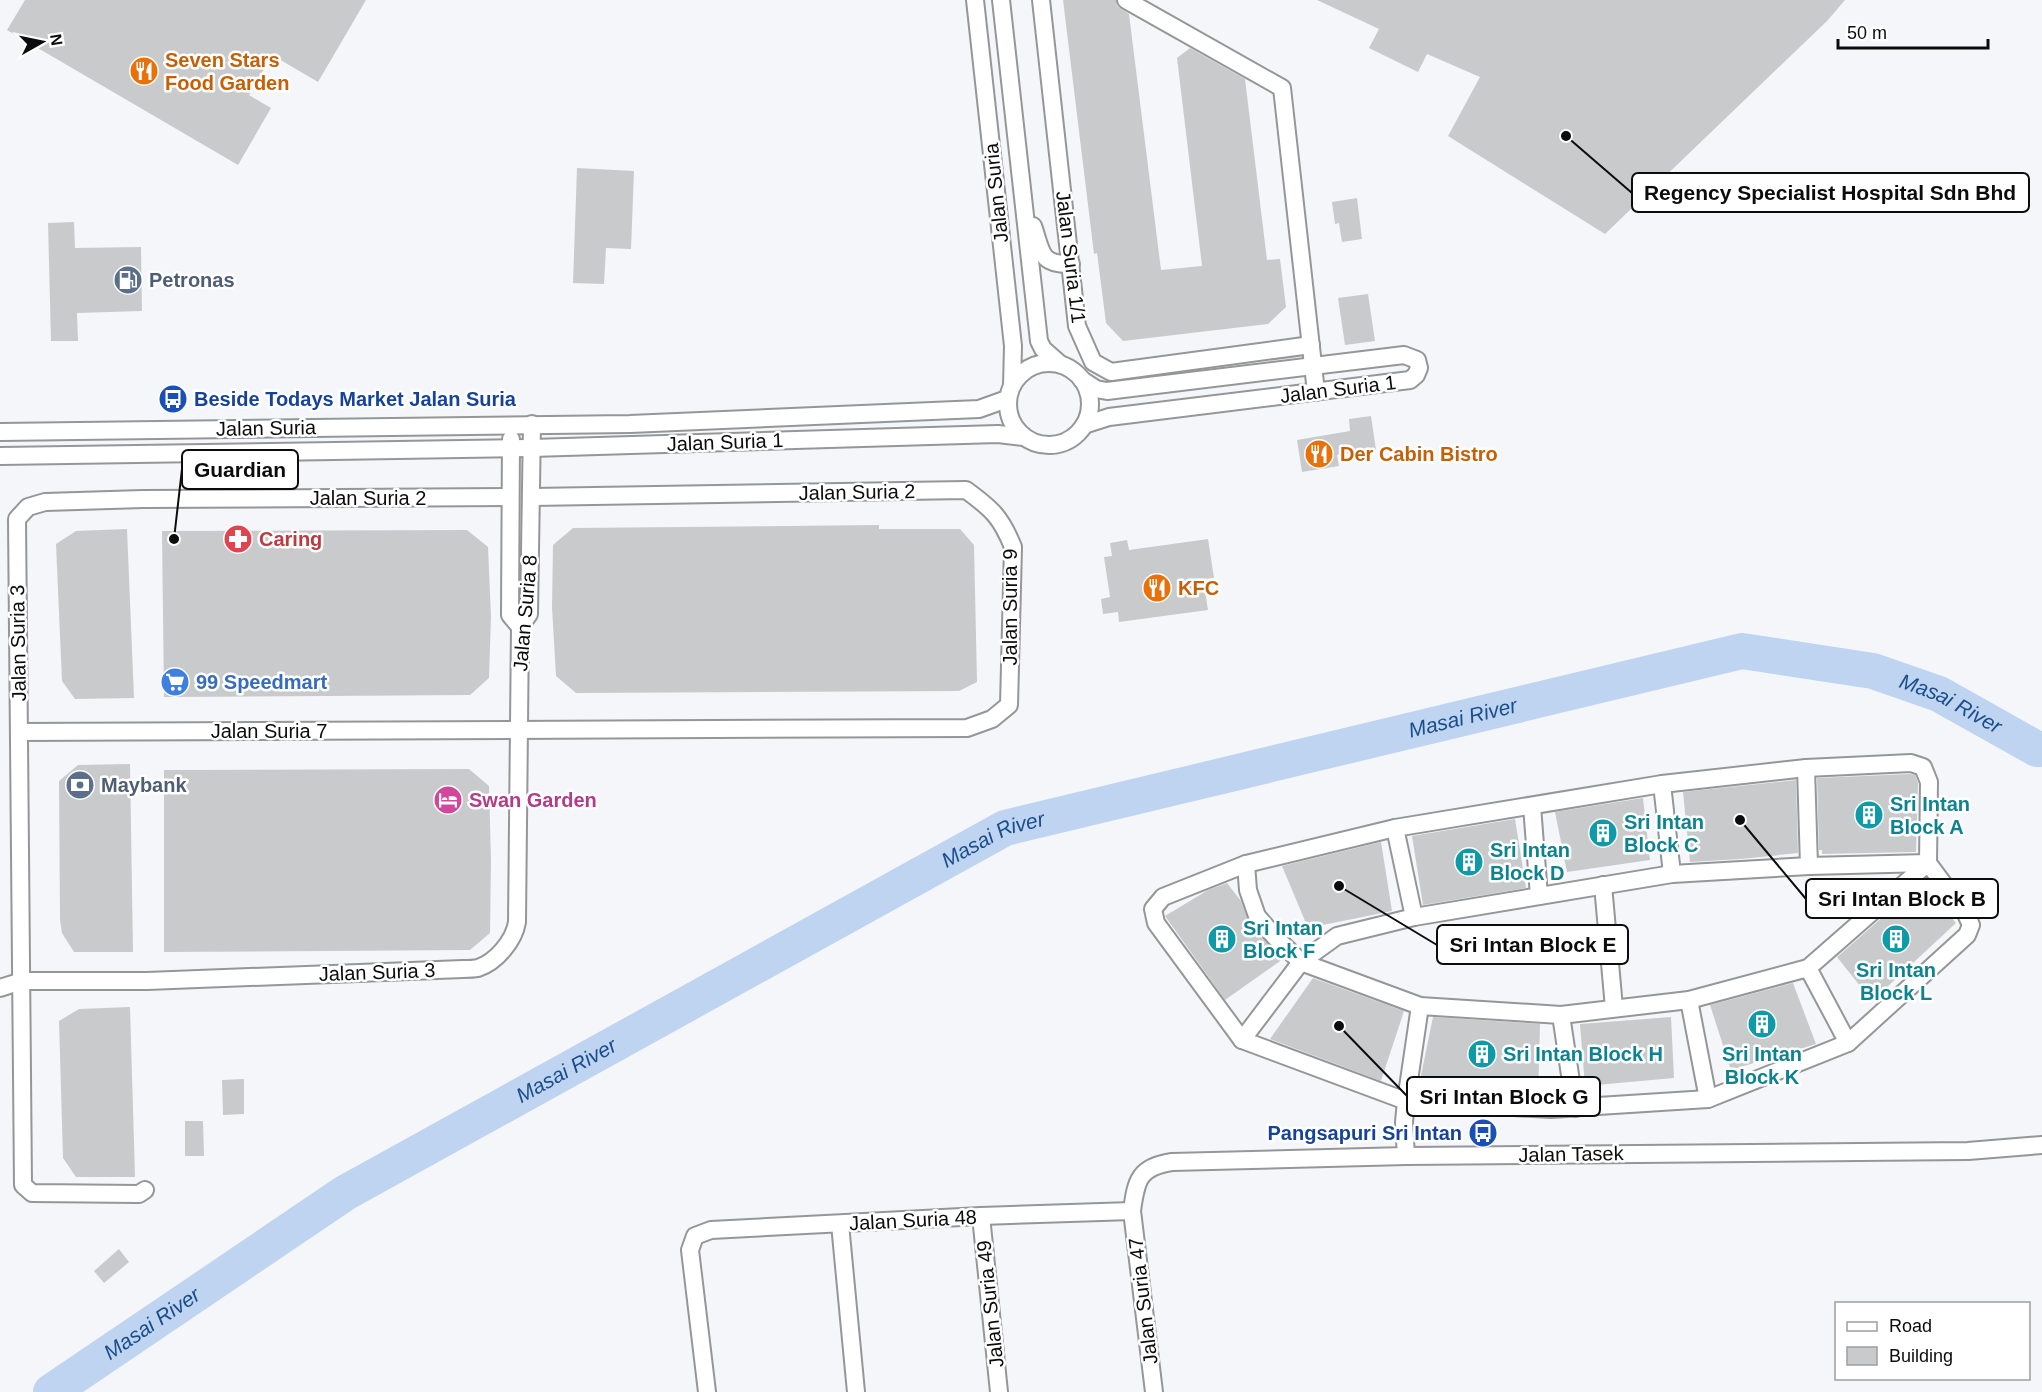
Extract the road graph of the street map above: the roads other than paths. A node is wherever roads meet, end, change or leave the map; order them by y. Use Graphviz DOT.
graph roads {
  1 [pos="975,0"];
  2 [pos="1001,0"];
  3 [pos="1041,0"];
  4 [pos="1126,0"];
  5 [pos="1024,201"];
  6 [pos="1071,264"];
  7 [pos="1311,345"];
  8 [pos="1060,364"];
  9 [pos="1314,366"];
  10 [pos="1082,380"];
  11 [pos="1010,392"];
  12 [pos="1316,392"];
  13 [pos="511,424"];
  14 [pos="532,424"];
  15 [pos="1084,425"];
  16 [pos="0,432"];
  17 [pos="1023,437"];
  18 [pos="511,448"];
  19 [pos="532,448"];
  20 [pos="427,450"];
  21 [pos="0,456"];
  22 [pos="966,490"];
  23 [pos="510,497"];
  24 [pos="532,497"];
  25 [pos="45,502"];
  26 [pos="520,627"];
  27 [pos="1009,705"];
  28 [pos="519,730"];
  29 [pos="19,732"];
  30 [pos="1806,768"];
  31 [pos="1662,784"];
  32 [pos="1532,806"];
  33 [pos="1395,828"];
  34 [pos="1928,863"];
  35 [pos="1246,864"];
  36 [pos="1809,866"];
  37 [pos="1672,874"];
  38 [pos="1603,885"];
  39 [pos="1539,896"];
  40 [pos="1414,917"];
  41 [pos="1301,962"];
  42 [pos="1808,968"];
  43 [pos="0,973"];
  44 [pos="22,981"];
  45 [pos="0,988"];
  46 [pos="1689,1000"];
  47 [pos="1420,1006"];
  48 [pos="1614,1008"];
  49 [pos="1561,1015"];
  50 [pos="1242,1040"];
  51 [pos="1848,1043"];
  52 [pos="1708,1100"];
  53 [pos="1406,1101"];
  54 [pos="1575,1108"];
  55 [pos="2042,1145"];
  56 [pos="1406,1156"];
  57 [pos="145,1190"];
  58 [pos="1132,1210"];
  59 [pos="981,1216"];
  60 [pos="840,1224"];
  61 [pos="708,1392"];
  62 [pos="856,1392"];
  63 [pos="999,1392"];
  64 [pos="1154,1392"];
  1 -- 11 [label="street, Jalan Suria"];
  2 -- 5 [label="street, Jalan Suria"];
  3 -- 6 [label="street, Jalan Suria 1/1"];
  4 -- 7 [label="street"];
  5 -- 6 [label="street"];
  5 -- 8 [label="street, Jalan Suria"];
  6 -- 7 [label="street, Jalan Suria 1/1"];
  7 -- 9 [label="street"];
  8 -- 10 [label="street"];
  8 -- 11 [label="street"];
  9 -- 10 [label="street, Jalan Suria 1"];
  9 -- 12 [label="street"];
  9 -- 12 [label="street, Jalan Suria 1"];
  10 -- 15 [label="street"];
  11 -- 14 [label="street, Jalan Suria 1"];
  11 -- 17 [label="street"];
  12 -- 15 [label="street, Jalan Suria 1"];
  13 -- 14 [label="street, Jalan Suria"];
  13 -- 16 [label="street, Jalan Suria"];
  13 -- 18 [label="street"];
  14 -- 19 [label="street, Jalan Suria 8"];
  15 -- 17 [label="street"];
  17 -- 19 [label="street, Jalan Suria 1"];
  18 -- 19 [label="street, Jalan Suria 1"];
  18 -- 20 [label="street, Jalan Suria 1"];
  18 -- 23 [label="street"];
  19 -- 24 [label="street, Jalan Suria 8"];
  20 -- 21 [label="street, Jalan Suria"];
  22 -- 24 [label="street, Jalan Suria 2"];
  22 -- 27 [label="street, Jalan Suria 9"];
  23 -- 25 [label="street, Jalan Suria 2"];
  23 -- 26 [label="street"];
  24 -- 26 [label="street, Jalan Suria 8"];
  25 -- 29 [label="street, Jalan Suria 3"];
  26 -- 28 [label="street, Jalan Suria 8"];
  27 -- 28 [label="street, Jalan Suria 7"];
  28 -- 29 [label="street, Jalan Suria 7"];
  28 -- 44 [label="street, Jalan Suria 3"];
  29 -- 44 [label="street, Jalan Suria 3"];
  30 -- 31 [label="street"];
  30 -- 34 [label="street"];
  30 -- 36 [label="street"];
  31 -- 32 [label="street"];
  31 -- 37 [label="street"];
  32 -- 33 [label="street"];
  32 -- 39 [label="street"];
  33 -- 35 [label="street"];
  33 -- 40 [label="street"];
  34 -- 36 [label="street"];
  34 -- 42 [label="street"];
  34 -- 51 [label="street"];
  35 -- 41 [label="street"];
  35 -- 50 [label="street"];
  36 -- 37 [label="street"];
  37 -- 38 [label="street"];
  38 -- 39 [label="street"];
  38 -- 48 [label="street"];
  39 -- 40 [label="street"];
  40 -- 41 [label="street"];
  41 -- 47 [label="street"];
  41 -- 50 [label="street"];
  42 -- 46 [label="street"];
  42 -- 51 [label="street"];
  43 -- 44 [label="street"];
  44 -- 45 [label="street, Jalan Suria 3"];
  44 -- 57 [label="street, Jalan Suria 3"];
  46 -- 48 [label="street"];
  46 -- 52 [label="street"];
  47 -- 49 [label="street"];
  47 -- 53 [label="street"];
  48 -- 49 [label="street"];
  49 -- 54 [label="street"];
  50 -- 53 [label="street"];
  51 -- 52 [label="street"];
  52 -- 54 [label="street"];
  53 -- 54 [label="street"];
  53 -- 56 [label="street"];
  55 -- 56 [label="street, Jalan Tasek"];
  56 -- 58 [label="street, Jalan Tasek"];
  58 -- 59 [label="street, Jalan Suria 48"];
  58 -- 64 [label="street, Jalan Suria 47"];
  59 -- 60 [label="street, Jalan Suria 48"];
  59 -- 63 [label="street, Jalan Suria 49"];
  60 -- 61 [label="street, Jalan Suria 48"];
  60 -- 62 [label="street"];
}
